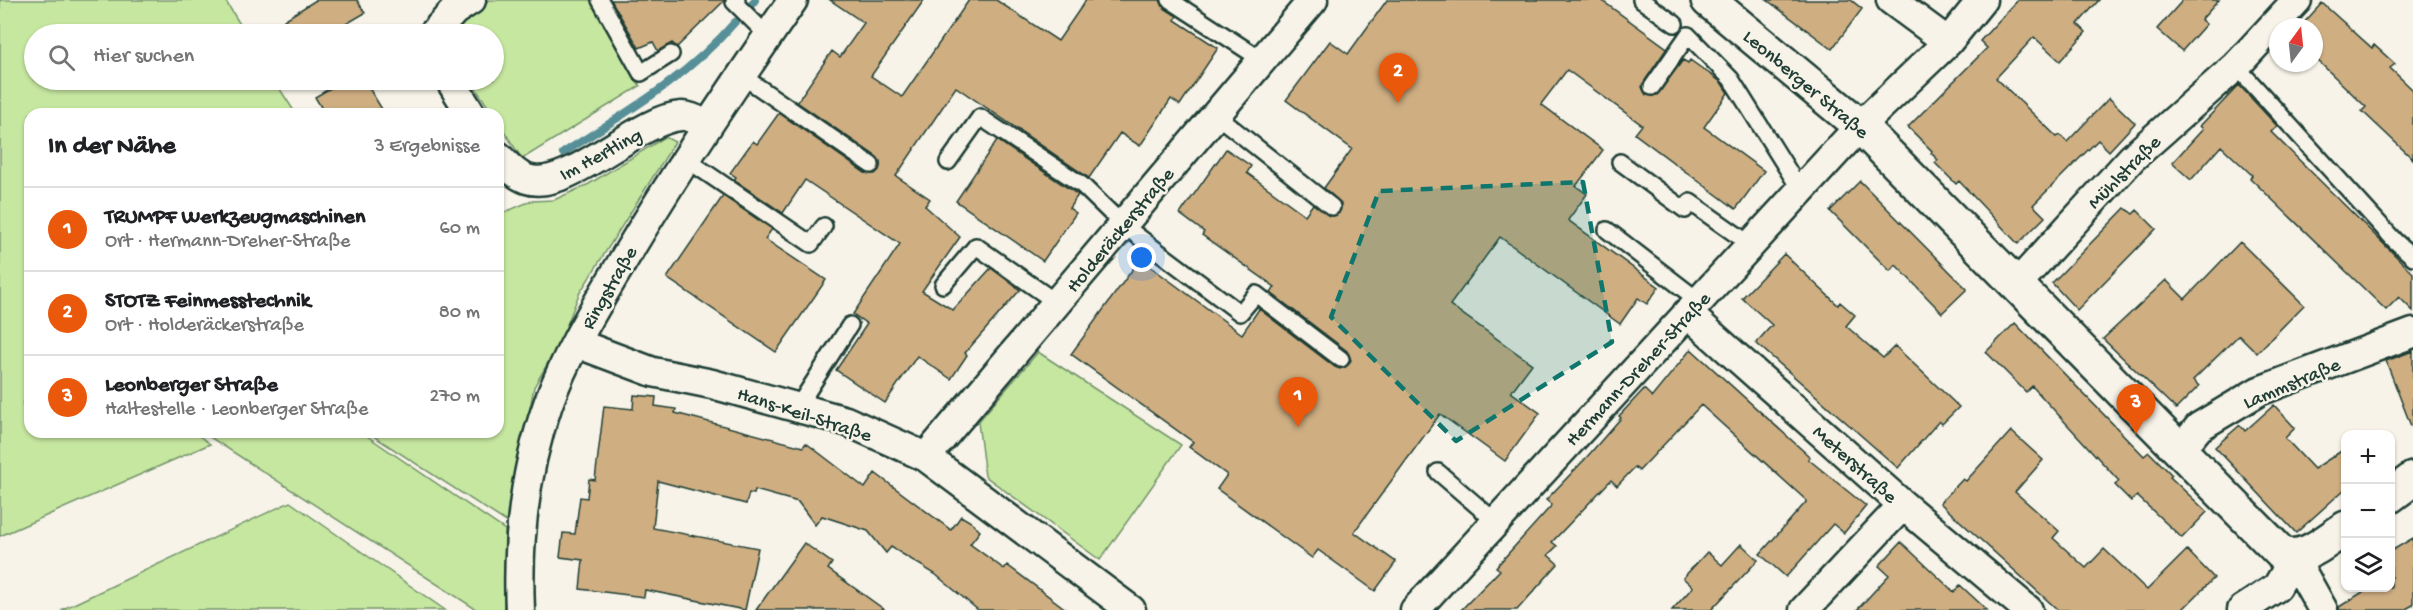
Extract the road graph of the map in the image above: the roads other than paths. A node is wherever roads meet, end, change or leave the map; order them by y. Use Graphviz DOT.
graph roads {
  1 [pos="471,0"];
  2 [pos="600,0"];
  3 [pos="737,0"];
  4 [pos="793,0"];
  5 [pos="1170,0"];
  6 [pos="1313,0"];
  7 [pos="1641,0"];
  8 [pos="1708,0"];
  9 [pos="1891,0"];
  10 [pos="1982,0"];
  11 [pos="2297,0"];
  12 [pos="442,24"];
  13 [pos="1675,24"];
  14 [pos="768,36"];
  15 [pos="1948,42"];
  16 [pos="671,54"];
  17 [pos="1262,60"];
  18 [pos="2236,66"];
  19 [pos="741,75"];
  20 [pos="1653,87"];
  21 [pos="456,90"];
  22 [pos="467,108"];
  23 [pos="1216,115"];
  24 [pos="707,125"];
  25 [pos="1860,126"];
  26 [pos="686,159"];
  27 [pos="504,161"];
  28 [pos="948,162"];
  29 [pos="1620,162"];
  30 [pos="871,165"];
  31 [pos="1801,191"];
  32 [pos="1332,207"];
  33 [pos="1123,225"];
  34 [pos="824,226"];
  35 [pos="1607,230"];
  36 [pos="1750,245"];
  37 [pos="2413,257"];
  38 [pos="2018,283"];
  39 [pos="943,285"];
  40 [pos="1057,303"];
  41 [pos="1693,307"];
  42 [pos="850,325"];
  43 [pos="2413,333"];
  44 [pos="576,343"];
  45 [pos="1341,359"];
  46 [pos="797,408"];
  47 [pos="2181,449"];
  48 [pos="926,457"];
  49 [pos="1438,472"];
  50 [pos="2413,480"];
  51 [pos="2395,493"];
  52 [pos="1903,505"];
  53 [pos="1496,522"];
  54 [pos="2341,531"];
  55 [pos="2294,558"];
  56 [pos="520,610"];
  57 [pos="1131,610"];
  58 [pos="1415,610"];
  59 [pos="1804,610"];
  60 [pos="2028,610"];
  61 [pos="2242,610"];
  62 [pos="2323,610"];
  1 -- 12 [label="street"];
  2 -- 16 [label="lane"];
  3 -- 14 [label="lane"];
  4 -- 14 [label="street, Ringstraße"];
  5 -- 17 [label="lane"];
  6 -- 17 [label="street, Holderäckerstraße"];
  7 -- 13 [label="lane"];
  8 -- 25 [label="main road, Leonberger Straße"];
  9 -- 15 [label="street"];
  10 -- 15 [label="street, Hermann-Dreher-Straße"];
  11 -- 18 [label="street, Mühlstraße"];
  14 -- 19 [label="street, Ringstraße"];
  15 -- 25 [label="street, Hermann-Dreher-Straße"];
  17 -- 23 [label="street, Holderäckerstraße"];
  18 -- 37 [label="lane"];
  18 -- 38 [label="street, Mühlstraße"];
  19 -- 24 [label="street, Ringstraße"];
  19 -- 30 [label="lane"];
  20 -- 31 [label="lane"];
  21 -- 22 [label="street"];
  23 -- 32 [label="lane"];
  23 -- 33 [label="street, Holderäckerstraße"];
  24 -- 26 [label="street, Ringstraße"];
  24 -- 27 [label="street, Im Hertling"];
  25 -- 31 [label="street, Hermann-Dreher-Straße"];
  25 -- 38 [label="main road, Leonberger Straße"];
  26 -- 34 [label="lane"];
  26 -- 44 [label="street, Ringstraße"];
  28 -- 33 [label="lane"];
  29 -- 36 [label="lane"];
  31 -- 36 [label="street, Hermann-Dreher-Straße"];
  33 -- 40 [label="street, Holderäckerstraße"];
  33 -- 45 [label="lane"];
  35 -- 41 [label="lane"];
  36 -- 41 [label="street, Hermann-Dreher-Straße"];
  38 -- 47 [label="main road, Leonberger Straße"];
  39 -- 40 [label="lane"];
  40 -- 48 [label="street, Holderäckerstraße"];
  41 -- 52 [label="street, Meterstraße"];
  41 -- 53 [label="street, Hermann-Dreher-Straße"];
  42 -- 46 [label="lane"];
  43 -- 47 [label="street, Lammstraße"];
  44 -- 46 [label="street, Hans-Keil-Straße"];
  44 -- 56 [label="street, Ringstraße"];
  46 -- 48 [label="street, Hans-Keil-Straße"];
  47 -- 55 [label="main road, Leonberger Straße"];
  48 -- 57 [label="street, Hans-Keil-Straße"];
  49 -- 53 [label="lane"];
  50 -- 51 [label="main road"];
  52 -- 59 [label="street"];
  52 -- 60 [label="street, Meterstraße"];
  53 -- 58 [label="street, Hermann-Dreher-Straße"];
  54 -- 55 [label="main road"];
  55 -- 61 [label="street"];
  55 -- 62 [label="street"];
}
